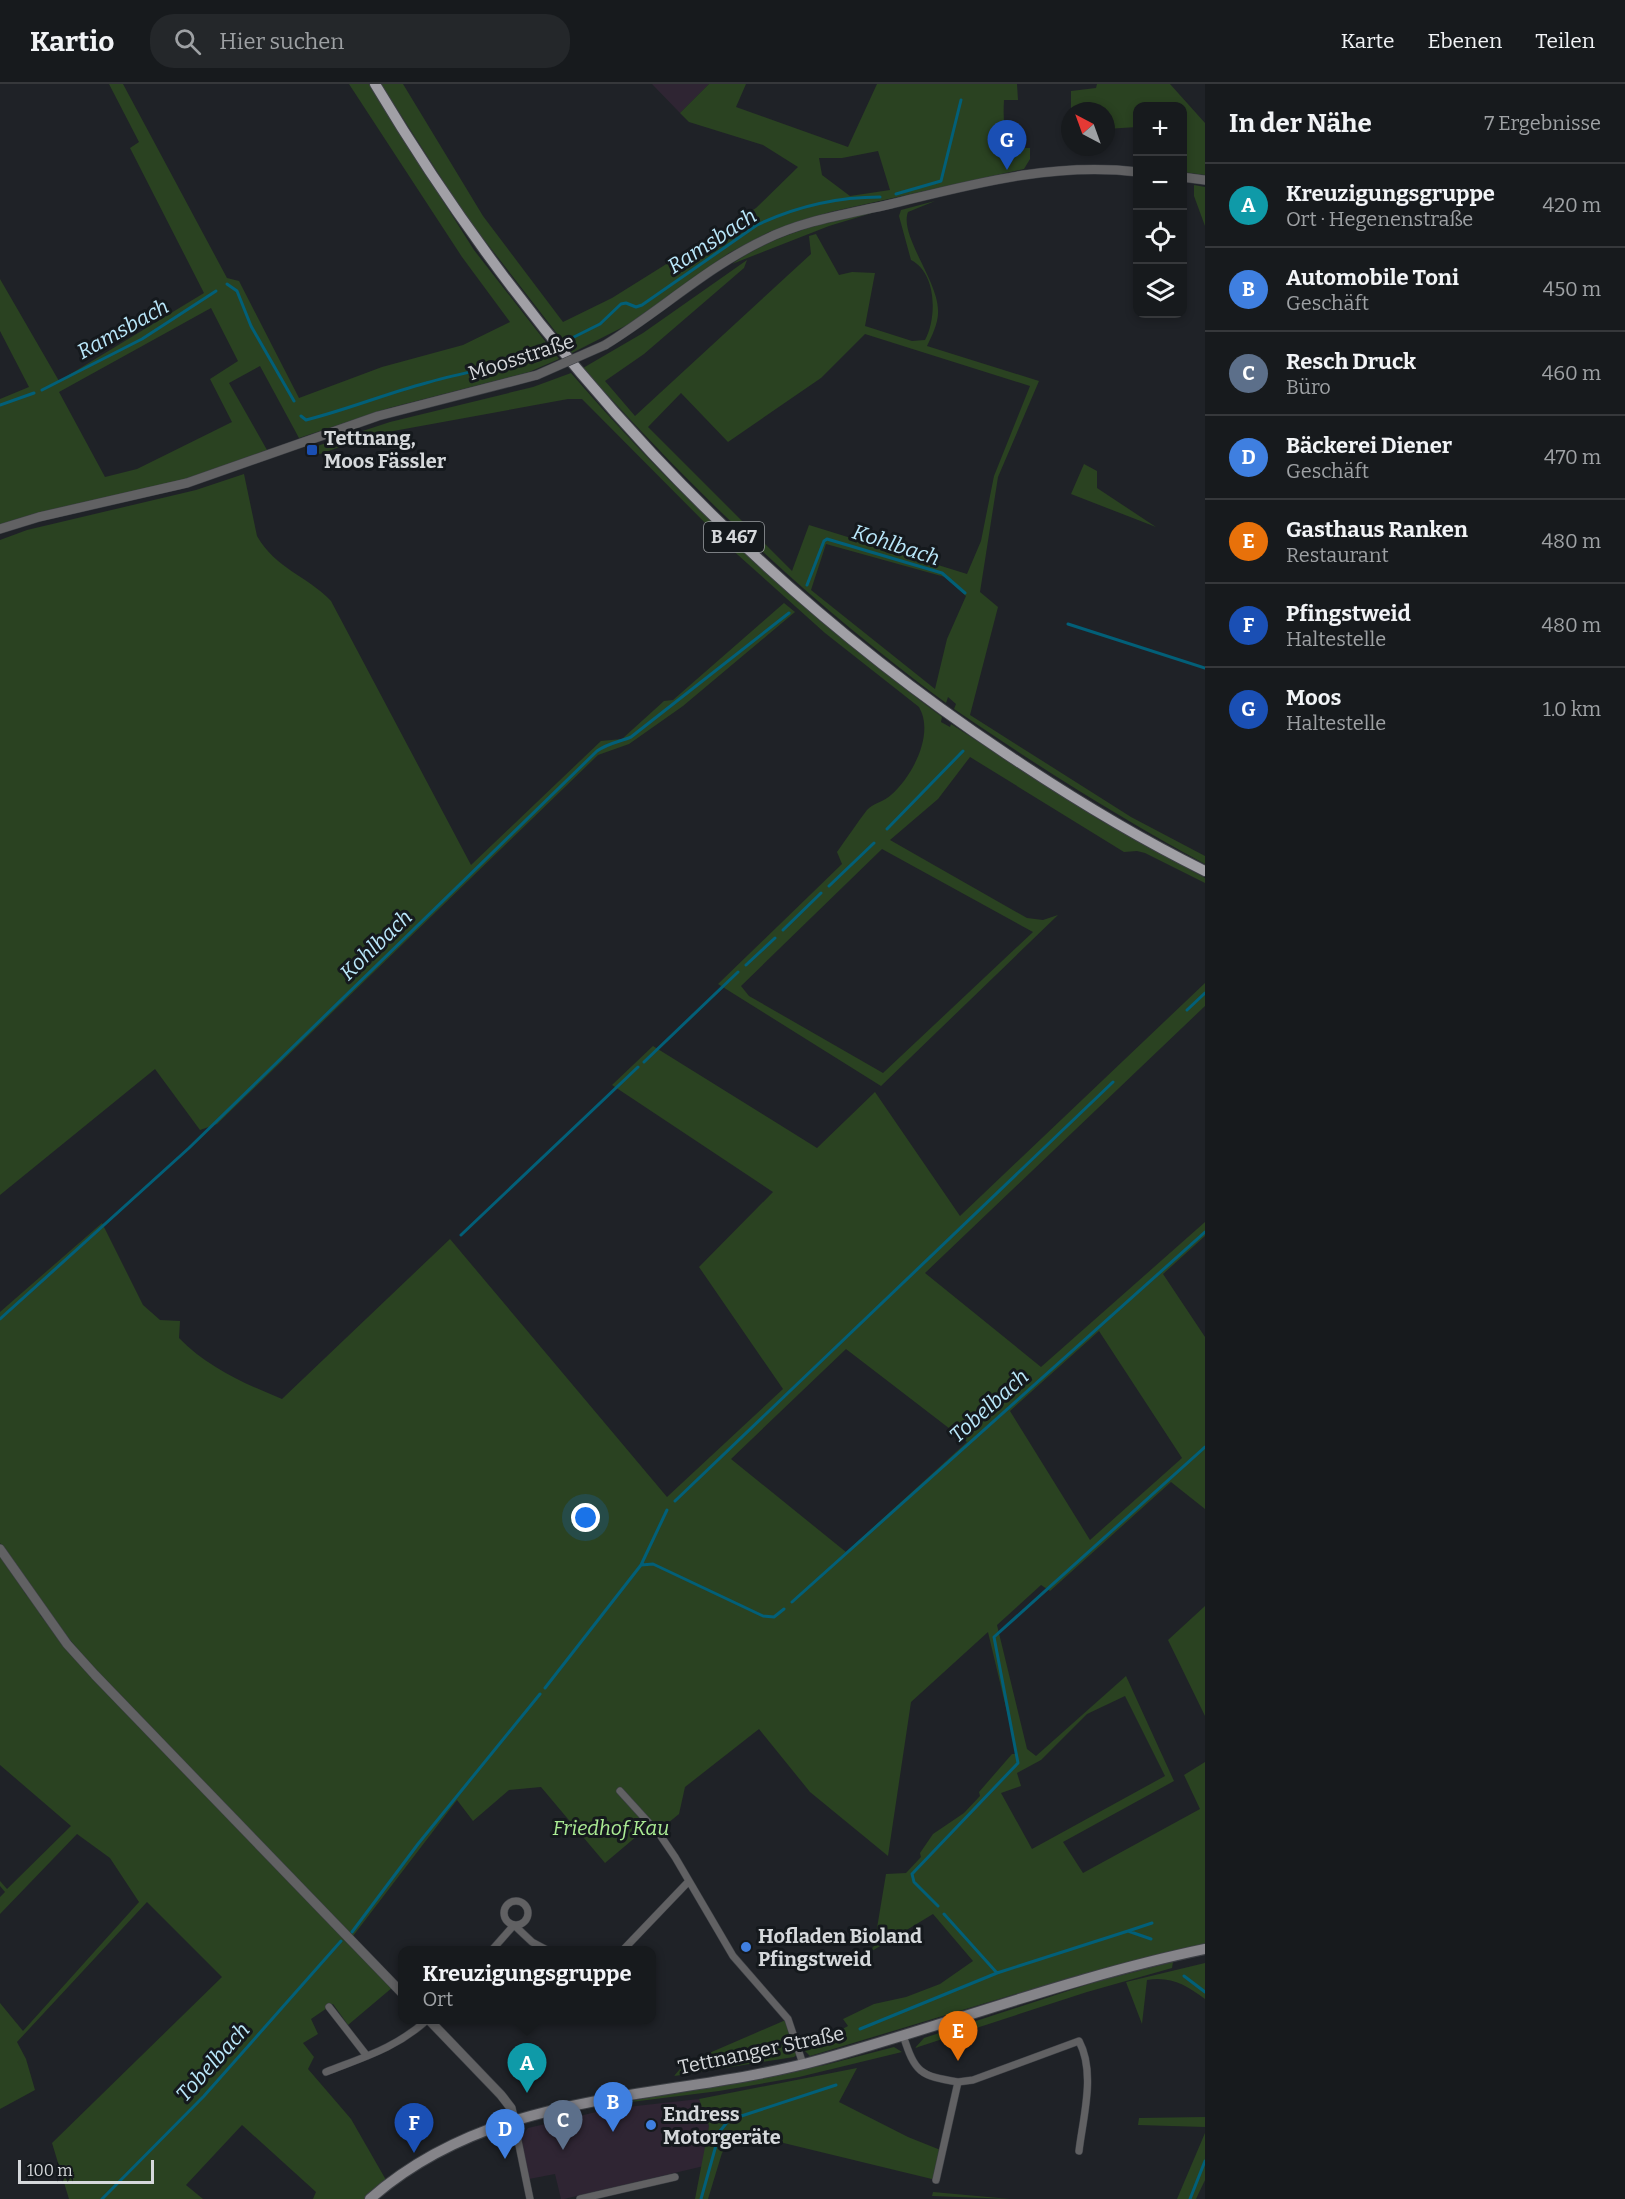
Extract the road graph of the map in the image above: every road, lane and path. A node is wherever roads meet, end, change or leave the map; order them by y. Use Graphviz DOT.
graph roads {
  1 [pos="375,84"];
  2 [pos="1133,172"];
  3 [pos="1187,178"];
  4 [pos="1205,180"];
  5 [pos="0,529"];
  6 [pos="1205,872"];
  7 [pos="0,1548"];
  8 [pos="620,1791"];
  9 [pos="689,1881"];
  10 [pos="496,1946"];
  11 [pos="540,1946"];
  12 [pos="627,1946"];
  13 [pos="1205,1949"];
  14 [pos="398,1989"];
  15 [pos="329,2007"];
  16 [pos="422,2024"];
  17 [pos="433,2024"];
  18 [pos="903,2035"];
  19 [pos="367,2055"];
  20 [pos="802,2064"];
  21 [pos="326,2072"];
  22 [pos="958,2082"];
  23 [pos="514,2121"];
  24 [pos="1079,2151"];
  25 [pos="675,2177"];
  26 [pos="936,2180"];
  27 [pos="370,2199"];
  28 [pos="530,2199"];
  29 [pos="580,2199"];
  1 -- 6 [label="main road, B 467"];
  2 -- 5 [label="street, Moosstraße, bridge"];
  3 -- 4 [label="street"];
  7 -- 14 [label="street"];
  8 -- 9 [label="street"];
  9 -- 12 [label="street"];
  9 -- 20 [label="street"];
  10 -- 11 [label="street"];
  13 -- 18 [label="main road, Tettnanger Straße"];
  15 -- 19 [label="street"];
  16 -- 19 [label="street"];
  17 -- 23 [label="street"];
  18 -- 20 [label="main road, Tettnanger Straße"];
  18 -- 22 [label="street"];
  19 -- 21 [label="street"];
  20 -- 23 [label="main road, Tettnanger Straße"];
  22 -- 24 [label="street"];
  22 -- 26 [label="street"];
  23 -- 27 [label="main road, Tettnanger Straße"];
  23 -- 28 [label="street"];
  25 -- 29 [label="street"];
}
